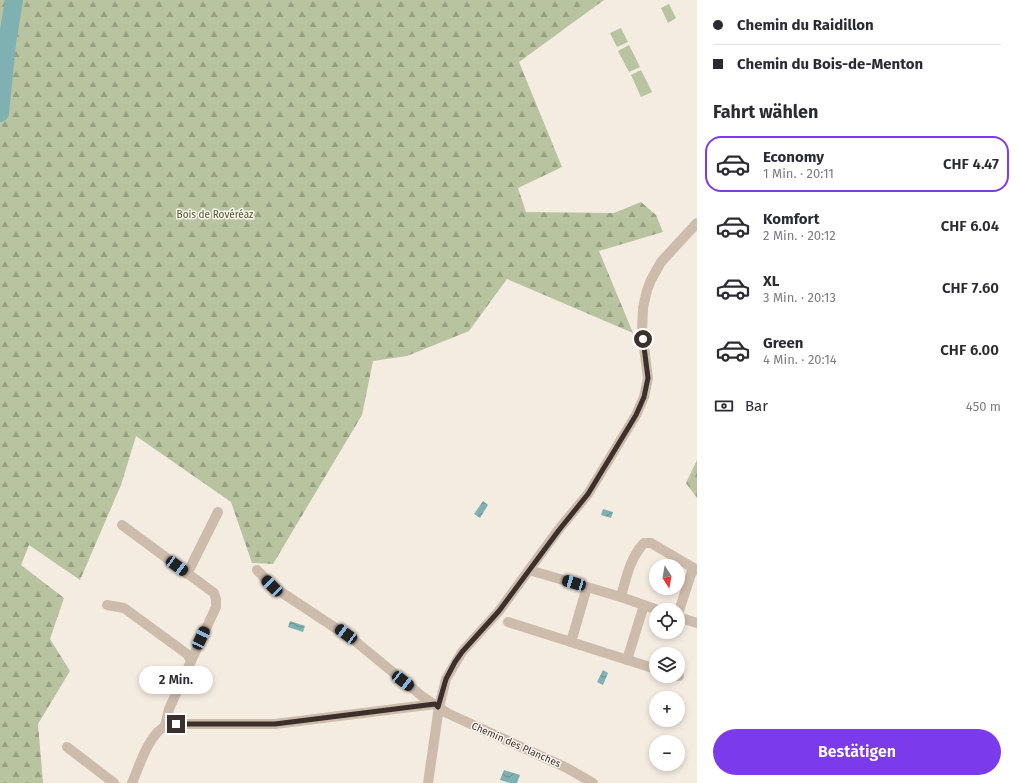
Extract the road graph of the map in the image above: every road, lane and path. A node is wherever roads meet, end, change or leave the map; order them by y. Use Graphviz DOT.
graph roads {
  1 [pos="697,223"];
  2 [pos="218,512"];
  3 [pos="122,526"];
  4 [pos="695,569"];
  5 [pos="256,570"];
  6 [pos="529,570"];
  7 [pos="187,574"];
  8 [pos="587,587"];
  9 [pos="621,597"];
  10 [pos="682,603"];
  11 [pos="107,605"];
  12 [pos="644,605"];
  13 [pos="649,607"];
  14 [pos="685,618"];
  15 [pos="508,622"];
  16 [pos="697,623"];
  17 [pos="571,642"];
  18 [pos="192,660"];
  19 [pos="627,660"];
  20 [pos="649,667"];
  21 [pos="437,706"];
  22 [pos="165,726"];
  23 [pos="67,747"];
  24 [pos="114,783"];
  25 [pos="132,783"];
  26 [pos="428,783"];
  27 [pos="593,783"];
  1 -- 6 [label="street"];
  2 -- 7 [label="street"];
  3 -- 7 [label="street"];
  4 -- 9 [label="street"];
  4 -- 10 [label="street"];
  5 -- 21 [label="street, Chemin des Planches"];
  6 -- 8 [label="street"];
  6 -- 21 [label="street"];
  7 -- 18 [label="street"];
  8 -- 9 [label="street"];
  8 -- 17 [label="street"];
  9 -- 12 [label="street"];
  11 -- 18 [label="street"];
  12 -- 13 [label="street"];
  12 -- 19 [label="street"];
  14 -- 16 [label="street"];
  15 -- 17 [label="street"];
  17 -- 19 [label="street"];
  18 -- 22 [label="street"];
  19 -- 20 [label="street"];
  21 -- 22 [label="street"];
  21 -- 26 [label="street"];
  21 -- 27 [label="street, Chemin des Planches"];
  22 -- 25 [label="street"];
  23 -- 24 [label="street"];
}
